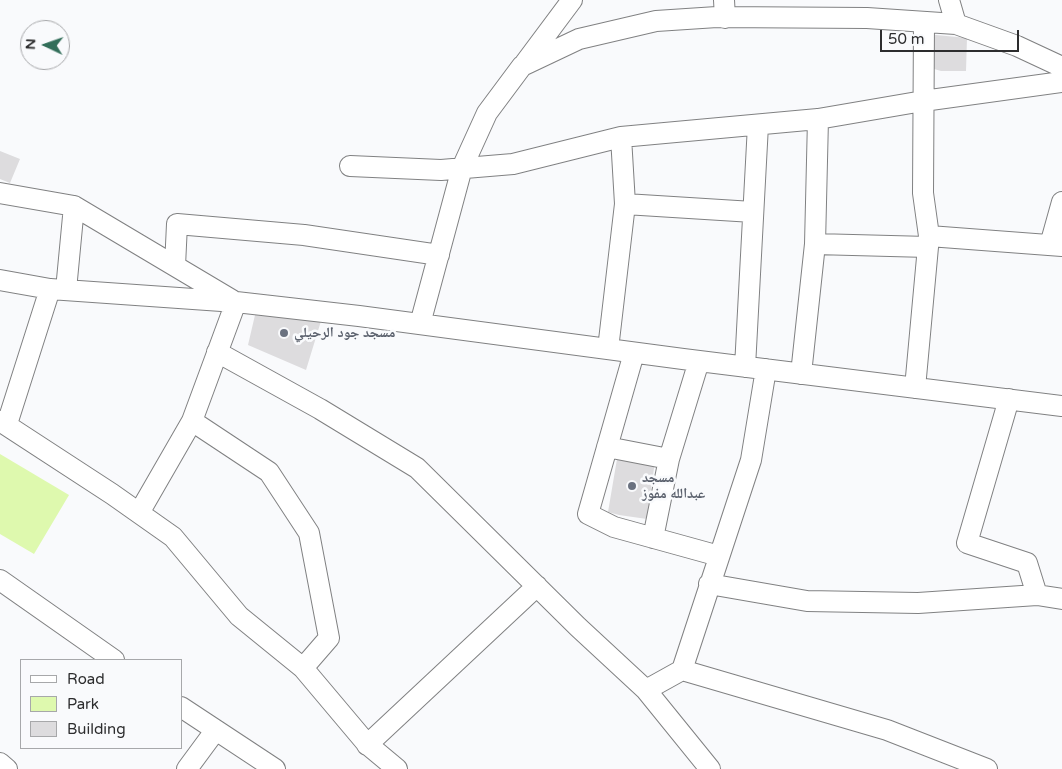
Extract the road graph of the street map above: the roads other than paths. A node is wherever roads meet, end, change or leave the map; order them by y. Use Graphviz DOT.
graph roads {
  1 [pos="572,0"];
  2 [pos="949,0"];
  3 [pos="725,9"];
  4 [pos="924,22"];
  5 [pos="956,24"];
  6 [pos="522,66"];
  7 [pos="1062,67"];
  8 [pos="1062,82"];
  9 [pos="923,101"];
  10 [pos="818,119"];
  11 [pos="758,125"];
  12 [pos="621,137"];
  13 [pos="350,166"];
  14 [pos="462,168"];
  15 [pos="0,193"];
  16 [pos="1062,202"];
  17 [pos="625,204"];
  18 [pos="74,206"];
  19 [pos="753,212"];
  20 [pos="928,241"];
  21 [pos="814,244"];
  22 [pos="1056,245"];
  23 [pos="439,255"];
  24 [pos="175,266"];
  25 [pos="0,280"];
  26 [pos="58,289"];
  27 [pos="236,302"];
  28 [pos="420,324"];
  29 [pos="608,349"];
  30 [pos="217,352"];
  31 [pos="634,353"];
  32 [pos="699,361"];
  33 [pos="744,367"];
  34 [pos="766,369"];
  35 [pos="801,374"];
  36 [pos="915,388"];
  37 [pos="1009,399"];
  38 [pos="1062,406"];
  39 [pos="192,421"];
  40 [pos="3,423"];
  41 [pos="607,447"];
  42 [pos="669,459"];
  43 [pos="139,513"];
  44 [pos="653,538"];
  45 [pos="719,556"];
  46 [pos="0,580"];
  47 [pos="709,584"];
  48 [pos="537,586"];
  49 [pos="1037,595"];
  50 [pos="1062,599"];
  51 [pos="113,659"];
  52 [pos="303,668"];
  53 [pos="682,670"];
  54 [pos="646,690"];
  55 [pos="182,708"];
  56 [pos="214,731"];
  57 [pos="367,745"];
  58 [pos="0,763"];
  59 [pos="7,769"];
  60 [pos="187,769"];
  61 [pos="274,769"];
  62 [pos="397,769"];
  63 [pos="710,769"];
  64 [pos="987,769"];
  1 -- 6 [label="street"];
  2 -- 5 [label="street"];
  3 -- 4 [label="street"];
  3 -- 6 [label="street"];
  4 -- 5 [label="street"];
  4 -- 9 [label="street"];
  5 -- 7 [label="street"];
  6 -- 14 [label="street"];
  8 -- 9 [label="street"];
  9 -- 10 [label="street"];
  9 -- 20 [label="street"];
  10 -- 11 [label="street"];
  10 -- 21 [label="street"];
  11 -- 12 [label="street"];
  11 -- 19 [label="street"];
  12 -- 14 [label="street"];
  12 -- 17 [label="street"];
  13 -- 14 [label="street"];
  14 -- 23 [label="street"];
  15 -- 18 [label="street"];
  16 -- 22 [label="street"];
  17 -- 19 [label="street"];
  17 -- 29 [label="street"];
  18 -- 24 [label="street"];
  18 -- 26 [label="street"];
  19 -- 33 [label="street"];
  20 -- 21 [label="street"];
  20 -- 22 [label="street"];
  20 -- 36 [label="street"];
  21 -- 35 [label="street"];
  23 -- 24 [label="street"];
  23 -- 28 [label="street"];
  24 -- 27 [label="street"];
  25 -- 26 [label="street"];
  26 -- 27 [label="street"];
  26 -- 40 [label="street"];
  27 -- 28 [label="street"];
  27 -- 30 [label="street"];
  28 -- 29 [label="street"];
  29 -- 31 [label="street"];
  30 -- 39 [label="street"];
  30 -- 48 [label="street"];
  31 -- 32 [label="street"];
  31 -- 41 [label="street"];
  32 -- 33 [label="street"];
  32 -- 42 [label="street"];
  33 -- 34 [label="street"];
  34 -- 35 [label="street"];
  34 -- 45 [label="street"];
  35 -- 36 [label="street"];
  36 -- 37 [label="street"];
  37 -- 38 [label="street"];
  37 -- 49 [label="street"];
  39 -- 43 [label="street"];
  39 -- 52 [label="street"];
  40 -- 43 [label="street"];
  41 -- 42 [label="street"];
  41 -- 44 [label="street"];
  42 -- 44 [label="street"];
  43 -- 52 [label="street"];
  44 -- 45 [label="street"];
  45 -- 47 [label="street"];
  46 -- 51 [label="street"];
  47 -- 49 [label="street"];
  47 -- 53 [label="street"];
  48 -- 54 [label="street"];
  48 -- 57 [label="street"];
  49 -- 50 [label="street"];
  52 -- 57 [label="street"];
  53 -- 54 [label="street"];
  53 -- 64 [label="street"];
  54 -- 63 [label="street"];
  55 -- 56 [label="street"];
  56 -- 60 [label="street"];
  56 -- 61 [label="street"];
  57 -- 62 [label="street"];
  58 -- 59 [label="street"];
}
